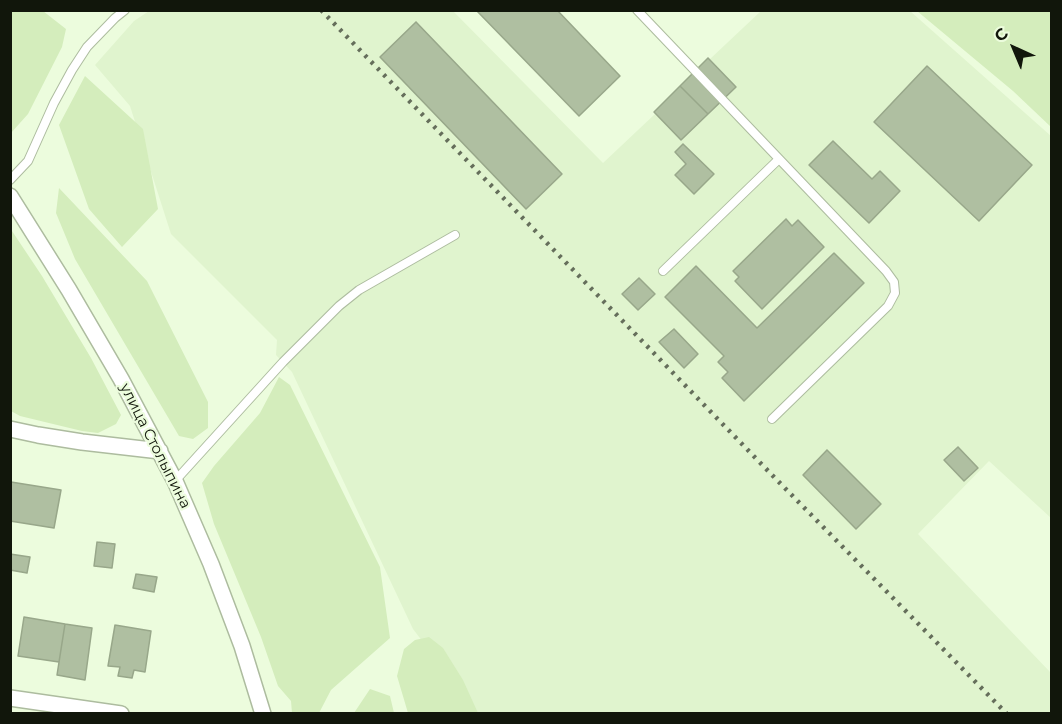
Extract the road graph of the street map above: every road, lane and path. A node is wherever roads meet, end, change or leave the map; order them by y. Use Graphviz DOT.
graph roads {
  1 [pos="125,10"];
  2 [pos="637,10"];
  3 [pos="779,159"];
  4 [pos="10,180"];
  5 [pos="10,196"];
  6 [pos="455,235"];
  7 [pos="663,271"];
  8 [pos="772,419"];
  9 [pos="10,429"];
  10 [pos="160,451"];
  11 [pos="175,481"];
  12 [pos="10,698"];
  13 [pos="121,714"];
  14 [pos="263,714"];
  1 -- 4 [label="lane"];
  2 -- 3 [label="lane"];
  3 -- 7 [label="lane"];
  3 -- 8 [label="lane"];
  5 -- 10 [label="street, улица Столыпина"];
  6 -- 11 [label="lane"];
  9 -- 10 [label="street"];
  10 -- 11 [label="street, улица Столыпина"];
  11 -- 14 [label="street, улица Столыпина"];
  12 -- 13 [label="street"];
}
